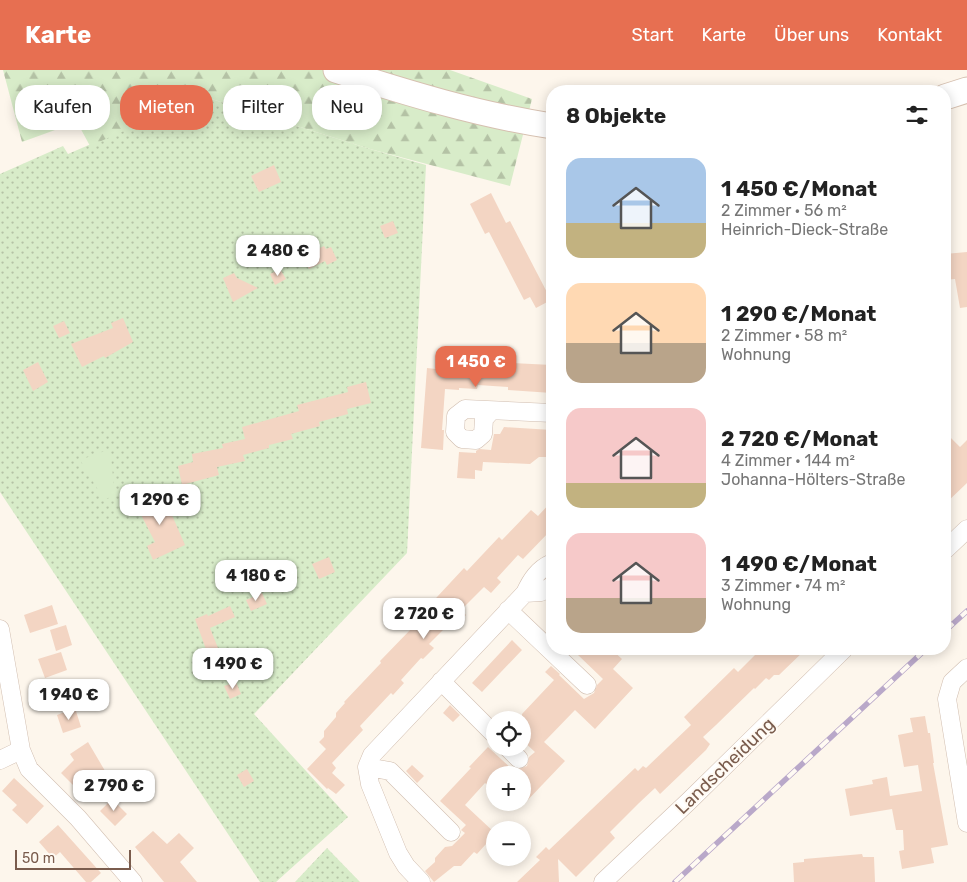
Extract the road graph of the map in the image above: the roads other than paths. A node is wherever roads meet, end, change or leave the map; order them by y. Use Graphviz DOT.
graph roads {
  1 [pos="336,70"];
  2 [pos="967,90"];
  3 [pos="951,95"];
  4 [pos="546,125"];
  5 [pos="491,411"];
  6 [pos="546,413"];
  7 [pos="967,529"];
  8 [pos="951,544"];
  9 [pos="546,566"];
  10 [pos="546,589"];
  11 [pos="524,593"];
  12 [pos="508,610"];
  13 [pos="0,630"];
  14 [pos="546,646"];
  15 [pos="555,655"];
  16 [pos="838,655"];
  17 [pos="967,668"];
  18 [pos="441,681"];
  19 [pos="587,685"];
  20 [pos="486,726"];
  21 [pos="21,750"];
  22 [pos="0,760"];
  23 [pos="367,767"];
  24 [pos="967,823"];
  25 [pos="451,832"];
  26 [pos="133,882"];
  27 [pos="421,882"];
  28 [pos="603,882"];
  1 -- 4 [label="main road"];
  2 -- 3 [label="main road"];
  5 -- 6 [label="street"];
  7 -- 8 [label="street"];
  9 -- 11 [label="street"];
  10 -- 11 [label="street"];
  11 -- 12 [label="street"];
  12 -- 14 [label="street"];
  12 -- 18 [label="street"];
  13 -- 21 [label="street"];
  15 -- 19 [label="street"];
  16 -- 28 [label="street, Landscheidung"];
  17 -- 24 [label="street"];
  18 -- 20 [label="street"];
  18 -- 23 [label="street"];
  21 -- 22 [label="street"];
  21 -- 26 [label="street"];
  23 -- 25 [label="street"];
  23 -- 27 [label="street"];
}
